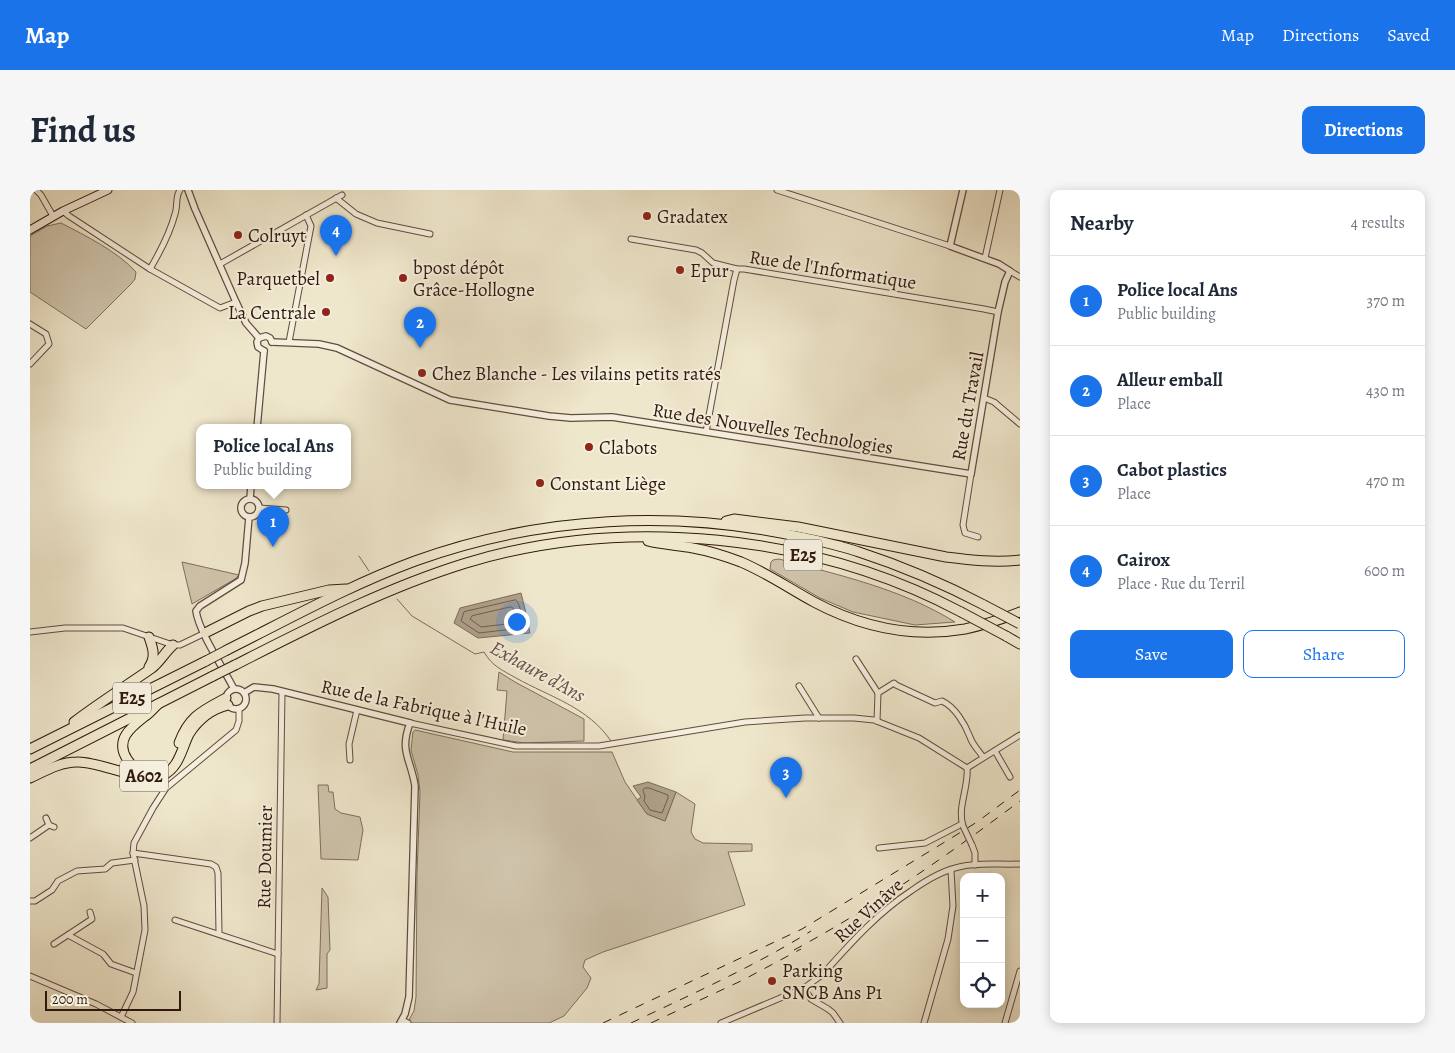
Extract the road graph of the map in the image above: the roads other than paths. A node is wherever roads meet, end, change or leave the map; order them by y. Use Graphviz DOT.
graph roads {
  1 [pos="36,190"];
  2 [pos="108,190"];
  3 [pos="180,190"];
  4 [pos="188,190"];
  5 [pos="777,190"];
  6 [pos="963,190"];
  7 [pos="1000,190"];
  8 [pos="342,195"];
  9 [pos="336,198"];
  10 [pos="63,211"];
  11 [pos="306,215"];
  12 [pos="54,216"];
  13 [pos="30,230"];
  14 [pos="430,234"];
  15 [pos="631,239"];
  16 [pos="950,246"];
  17 [pos="985,258"];
  18 [pos="220,264"];
  19 [pos="150,269"];
  20 [pos="737,269"];
  21 [pos="1010,271"];
  22 [pos="1020,277"];
  23 [pos="236,302"];
  24 [pos="998,312"];
  25 [pos="30,324"];
  26 [pos="259,338"];
  27 [pos="272,342"];
  28 [pos="289,342"];
  29 [pos="264,351"];
  30 [pos="30,364"];
  31 [pos="984,398"];
  32 [pos="257,424"];
  33 [pos="1020,424"];
  34 [pos="706,432"];
  35 [pos="971,474"];
  36 [pos="252,489"];
  37 [pos="250,499"];
  38 [pos="259,508"];
  39 [pos="286,510"];
  40 [pos="249,517"];
  41 [pos="719,524"];
  42 [pos="978,537"];
  43 [pos="636,538"];
  44 [pos="1020,560"];
  45 [pos="352,588"];
  46 [pos="1020,612"];
  47 [pos="1020,624"];
  48 [pos="30,632"];
  49 [pos="204,633"];
  50 [pos="149,637"];
  51 [pos="1020,644"];
  52 [pos="173,645"];
  53 [pos="856,659"];
  54 [pos="146,672"];
  55 [pos="799,686"];
  56 [pos="234,689"];
  57 [pos="282,692"];
  58 [pos="244,693"];
  59 [pos="878,693"];
  60 [pos="227,702"];
  61 [pos="158,704"];
  62 [pos="239,709"];
  63 [pos="357,710"];
  64 [pos="819,718"];
  65 [pos="877,721"];
  66 [pos="410,723"];
  67 [pos="58,735"];
  68 [pos="1020,735"];
  69 [pos="30,749"];
  70 [pos="995,751"];
  71 [pos="983,757"];
  72 [pos="350,760"];
  73 [pos="967,768"];
  74 [pos="30,769"];
  75 [pos="1010,777"];
  76 [pos="30,778"];
  77 [pos="46,818"];
  78 [pos="962,825"];
  79 [pos="30,838"];
  80 [pos="879,848"];
  81 [pos="134,852"];
  82 [pos="135,860"];
  83 [pos="1020,864"];
  84 [pos="975,865"];
  85 [pos="951,870"];
  86 [pos="30,901"];
  87 [pos="90,912"];
  88 [pos="92,919"];
  89 [pos="175,920"];
  90 [pos="99,922"];
  91 [pos="219,934"];
  92 [pos="68,935"];
  93 [pos="54,944"];
  94 [pos="278,954"];
  95 [pos="1020,971"];
  96 [pos="136,973"];
  97 [pos="30,976"];
  98 [pos="804,988"];
  99 [pos="121,1016"];
  100 [pos="403,1022"];
  101 [pos="132,1023"];
  102 [pos="277,1023"];
  103 [pos="721,1023"];
  104 [pos="840,1023"];
  105 [pos="924,1023"];
  106 [pos="1005,1023"];
  1 -- 12 [label="street"];
  2 -- 10 [label="main road"];
  3 -- 19 [label="street"];
  4 -- 18 [label="street"];
  5 -- 16 [label="street"];
  6 -- 16 [label="street"];
  7 -- 17 [label="street"];
  8 -- 9 [label="street"];
  9 -- 11 [label="street"];
  9 -- 14 [label="street"];
  10 -- 12 [label="main road"];
  10 -- 19 [label="street"];
  11 -- 18 [label="street"];
  11 -- 28 [label="street"];
  12 -- 13 [label="main road"];
  15 -- 20 [label="street"];
  16 -- 17 [label="street"];
  17 -- 21 [label="street"];
  18 -- 23 [label="street"];
  19 -- 23 [label="street"];
  20 -- 24 [label="street, Rue de l'Informatique"];
  20 -- 34 [label="street, Rue de l'Informatique"];
  21 -- 22 [label="street"];
  21 -- 24 [label="street, Rue du Travail"];
  23 -- 26 [label="street"];
  24 -- 31 [label="street, Rue du Travail"];
  25 -- 30 [label="street"];
  26 -- 27 [label="street"];
  26 -- 29 [label="street"];
  27 -- 28 [label="street, Rue des Nouvelles Technologies"];
  27 -- 29 [label="street"];
  28 -- 34 [label="street, Rue des Nouvelles Technologies"];
  29 -- 32 [label="street"];
  31 -- 33 [label="street"];
  31 -- 35 [label="street, Rue du Travail"];
  34 -- 35 [label="street, Rue des Nouvelles Technologies"];
  35 -- 42 [label="street, Rue du Travail"];
  36 -- 37 [label="street"];
  37 -- 38 [label="street"];
  37 -- 40 [label="street"];
  38 -- 39 [label="street"];
  38 -- 40 [label="street"];
  40 -- 49 [label="street"];
  41 -- 44 [label="highway"];
  41 -- 45 [label="highway, E25"];
  41 -- 47 [label="highway, E25, bridge"];
  43 -- 46 [label="highway"];
  43 -- 51 [label="highway, E25, bridge"];
  43 -- 61 [label="highway, E25, bridge"];
  45 -- 49 [label="highway"];
  45 -- 67 [label="highway, E25, bridge"];
  48 -- 50 [label="street"];
  49 -- 52 [label="street"];
  49 -- 56 [label="street"];
  50 -- 52 [label="street"];
  50 -- 54 [label="highway"];
  52 -- 54 [label="highway"];
  53 -- 59 [label="street"];
  54 -- 67 [label="highway"];
  55 -- 64 [label="street"];
  56 -- 58 [label="street"];
  56 -- 60 [label="street"];
  57 -- 58 [label="street, Rue de la Fabrique à l'Huile"];
  57 -- 63 [label="street, Rue de la Fabrique à l'Huile"];
  57 -- 94 [label="street, Rue Doumier"];
  58 -- 62 [label="street"];
  59 -- 65 [label="street"];
  59 -- 71 [label="street"];
  60 -- 61 [label="highway, A602"];
  60 -- 62 [label="street"];
  60 -- 76 [label="highway, A602"];
  61 -- 74 [label="highway, E25"];
  62 -- 81 [label="street"];
  63 -- 66 [label="street, Rue de la Fabrique à l'Huile"];
  63 -- 72 [label="street"];
  64 -- 65 [label="street, Rue de la Fabrique à l'Huile"];
  64 -- 66 [label="street, Rue de la Fabrique à l'Huile"];
  65 -- 73 [label="street, Rue de la Fabrique à l'Huile"];
  66 -- 100 [label="street"];
  67 -- 69 [label="highway, E25"];
  68 -- 70 [label="street"];
  70 -- 71 [label="street"];
  70 -- 75 [label="street"];
  71 -- 73 [label="street"];
  73 -- 78 [label="street"];
  77 -- 79 [label="street"];
  78 -- 80 [label="street"];
  78 -- 84 [label="street, bridge"];
  81 -- 82 [label="street"];
  81 -- 91 [label="street"];
  82 -- 86 [label="street"];
  82 -- 96 [label="street"];
  83 -- 84 [label="street, Rue Vinâve"];
  84 -- 85 [label="street, Rue Vinâve"];
  85 -- 98 [label="street, Rue Vinâve"];
  85 -- 105 [label="street"];
  87 -- 88 [label="street"];
  88 -- 90 [label="street"];
  88 -- 92 [label="street"];
  89 -- 91 [label="street"];
  91 -- 94 [label="street"];
  92 -- 93 [label="street"];
  92 -- 96 [label="street"];
  94 -- 102 [label="street, Rue Doumier"];
  95 -- 106 [label="street"];
  96 -- 99 [label="street"];
  97 -- 99 [label="street"];
  98 -- 103 [label="street, Rue Vinâve"];
  98 -- 104 [label="street"];
  99 -- 101 [label="street"];
}
